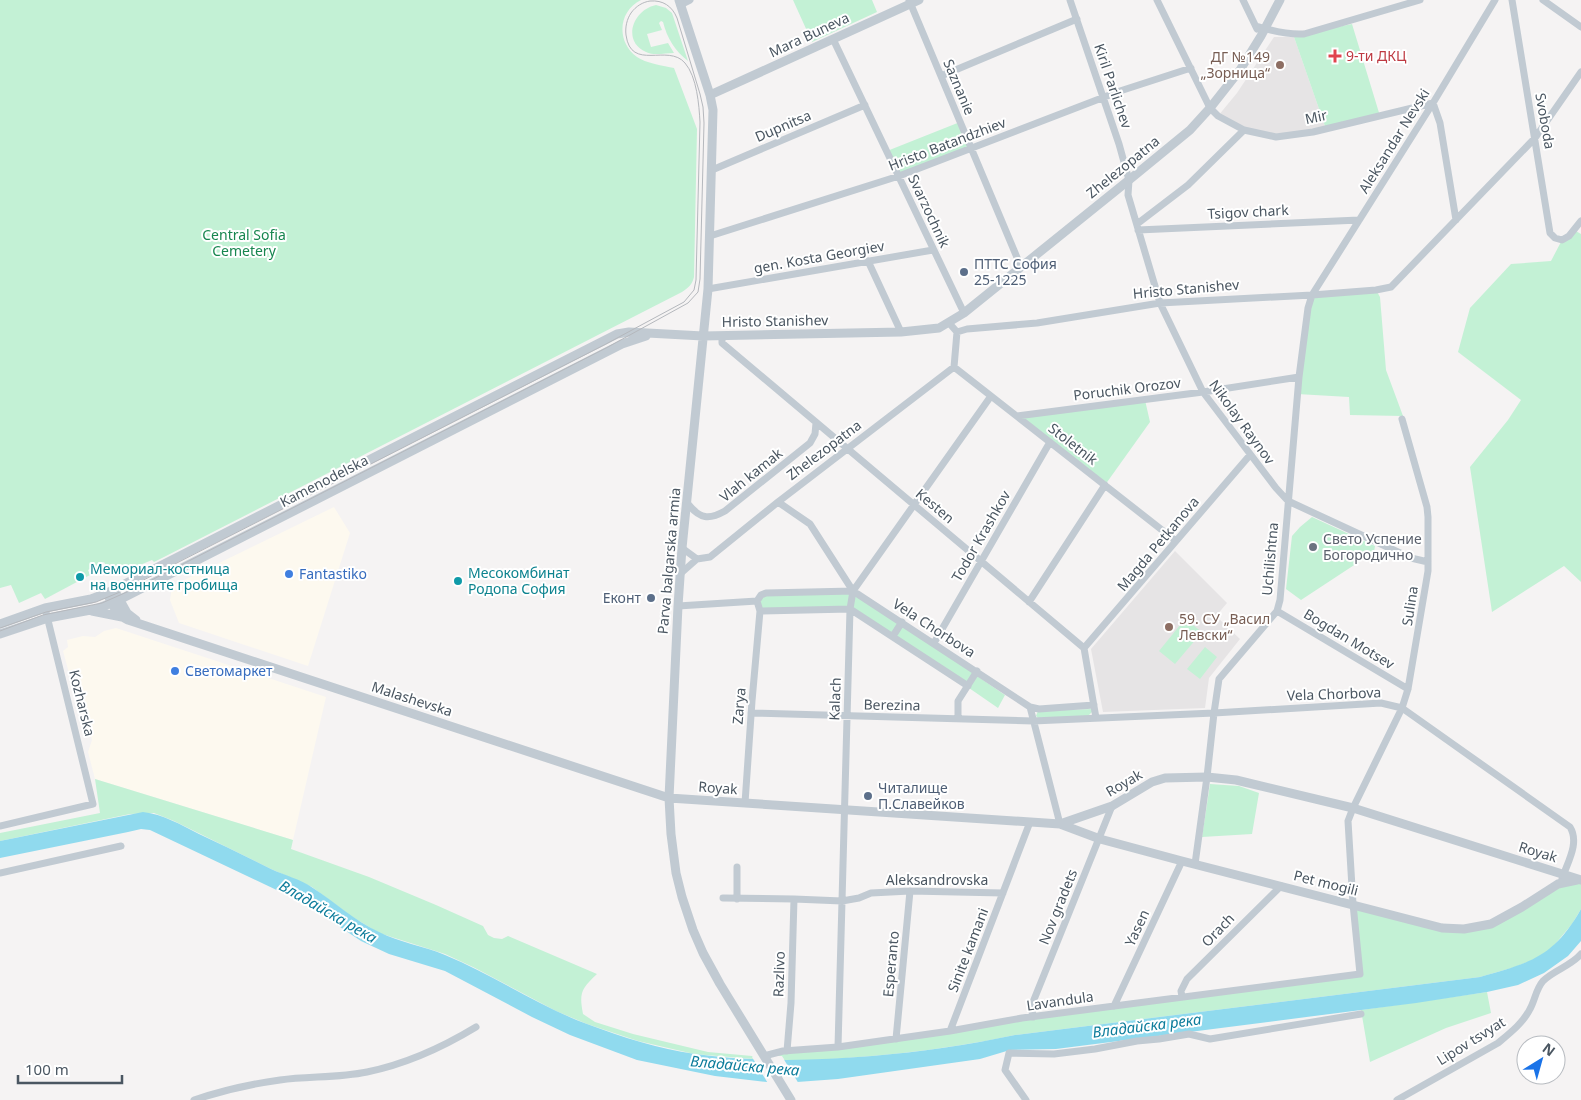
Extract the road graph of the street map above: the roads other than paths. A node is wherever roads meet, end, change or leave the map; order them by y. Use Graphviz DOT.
graph roads {
  1 [pos="690,0"];
  2 [pos="1070,0"];
  3 [pos="1157,0"];
  4 [pos="1243,0"];
  5 [pos="1280,0"];
  6 [pos="1420,0"];
  7 [pos="1495,0"];
  8 [pos="1512,0"];
  9 [pos="1542,0"];
  10 [pos="913,1"];
  11 [pos="679,3"];
  12 [pos="1077,19"];
  13 [pos="1581,27"];
  14 [pos="1260,30"];
  15 [pos="833,39"];
  16 [pos="1191,68"];
  17 [pos="1581,72"];
  18 [pos="941,76"];
  19 [pos="710,95"];
  20 [pos="1104,98"];
  21 [pos="1433,103"];
  22 [pos="864,105"];
  23 [pos="1210,108"];
  24 [pos="1244,130"];
  25 [pos="1536,138"];
  26 [pos="971,149"];
  27 [pos="712,170"];
  28 [pos="898,176"];
  29 [pos="1129,180"];
  30 [pos="1359,220"];
  31 [pos="1456,220"];
  32 [pos="1581,221"];
  33 [pos="1137,227"];
  34 [pos="1578,232"];
  35 [pos="710,236"];
  36 [pos="933,250"];
  37 [pos="868,261"];
  38 [pos="1021,267"];
  39 [pos="708,289"];
  40 [pos="1312,295"];
  41 [pos="1160,303"];
  42 [pos="964,313"];
  43 [pos="949,323"];
  44 [pos="901,332"];
  45 [pos="957,332"];
  46 [pos="654,334"];
  47 [pos="703,336"];
  48 [pos="722,336"];
  49 [pos="954,366"];
  50 [pos="1299,377"];
  51 [pos="1203,392"];
  52 [pos="991,396"];
  53 [pos="1017,416"];
  54 [pos="1402,419"];
  55 [pos="816,423"];
  56 [pos="1050,442"];
  57 [pos="847,450"];
  58 [pos="1250,455"];
  59 [pos="1105,485"];
  60 [pos="1288,500"];
  61 [pos="778,502"];
  62 [pos="688,504"];
  63 [pos="914,505"];
  64 [pos="1176,541"];
  65 [pos="682,548"];
  66 [pos="697,559"];
  67 [pos="981,562"];
  68 [pos="1428,562"];
  69 [pos="680,574"];
  70 [pos="138,591"];
  71 [pos="853,591"];
  72 [pos="110,592"];
  73 [pos="757,601"];
  74 [pos="116,602"];
  75 [pos="1029,602"];
  76 [pos="678,606"];
  77 [pos="45,608"];
  78 [pos="87,610"];
  79 [pos="850,610"];
  80 [pos="760,611"];
  81 [pos="1276,611"];
  82 [pos="122,617"];
  83 [pos="48,618"];
  84 [pos="135,619"];
  85 [pos="902,622"];
  86 [pos="0,624"];
  87 [pos="145,625"];
  88 [pos="0,634"];
  89 [pos="893,636"];
  90 [pos="934,643"];
  91 [pos="1084,648"];
  92 [pos="977,671"];
  93 [pos="968,686"];
  94 [pos="1408,690"];
  95 [pos="1094,705"];
  96 [pos="1030,706"];
  97 [pos="1402,708"];
  98 [pos="751,713"];
  99 [pos="1214,713"];
  100 [pos="846,716"];
  101 [pos="1096,718"];
  102 [pos="958,719"];
  103 [pos="1033,721"];
  104 [pos="1208,777"];
  105 [pos="670,798"];
  106 [pos="745,803"];
  107 [pos="1112,806"];
  108 [pos="1353,808"];
  109 [pos="843,810"];
  110 [pos="1030,822"];
  111 [pos="1060,824"];
  112 [pos="0,826"];
  113 [pos="1100,839"];
  114 [pos="121,846"];
  115 [pos="1182,861"];
  116 [pos="1195,864"];
  117 [pos="737,867"];
  118 [pos="0,873"];
  119 [pos="1562,879"];
  120 [pos="1581,879"];
  121 [pos="1281,886"];
  122 [pos="910,891"];
  123 [pos="1003,893"];
  124 [pos="723,898"];
  125 [pos="737,899"];
  126 [pos="794,899"];
  127 [pos="842,901"];
  128 [pos="1353,904"];
  129 [pos="1581,954"];
  130 [pos="1360,974"];
  131 [pos="1182,997"];
  132 [pos="1114,1006"];
  133 [pos="1361,1014"];
  134 [pos="1033,1017"];
  135 [pos="476,1026"];
  136 [pos="950,1031"];
  137 [pos="896,1039"];
  138 [pos="838,1047"];
  139 [pos="787,1050"];
  140 [pos="764,1056"];
  141 [pos="194,1100"];
  142 [pos="791,1100"];
  143 [pos="1026,1100"];
  144 [pos="1398,1100"];
  1 -- 11 [label="street"];
  2 -- 12 [label="street, Kiril Parlichev"];
  3 -- 16 [label="street"];
  4 -- 14 [label="street"];
  5 -- 14 [label="street, Zhelezopatna"];
  6 -- 14 [label="street"];
  7 -- 21 [label="street, Aleksandar Nevski"];
  8 -- 25 [label="street, Svoboda"];
  9 -- 13 [label="street"];
  10 -- 15 [label="street, Mara Buneva"];
  10 -- 18 [label="street, Saznanie"];
  11 -- 19 [label="street, Parva balgarska armia"];
  12 -- 18 [label="street"];
  12 -- 20 [label="street, Kiril Parlichev"];
  14 -- 23 [label="street, Zhelezopatna"];
  15 -- 19 [label="street, Mara Buneva"];
  15 -- 22 [label="street, Svarzochnik"];
  16 -- 20 [label="street, Hristo Batandzhiev"];
  16 -- 23 [label="street"];
  17 -- 25 [label="street, Hristo Stanishev"];
  18 -- 26 [label="street, Saznanie"];
  19 -- 27 [label="street, Parva balgarska armia"];
  20 -- 26 [label="street, Hristo Batandzhiev"];
  20 -- 29 [label="street, Kiril Parlichev"];
  21 -- 24 [label="street, Mir"];
  21 -- 30 [label="street, Aleksandar Nevski"];
  21 -- 31 [label="street"];
  22 -- 27 [label="street, Dupnitsa"];
  22 -- 28 [label="street, Svarzochnik"];
  23 -- 24 [label="street, Mir"];
  23 -- 29 [label="street, Zhelezopatna"];
  24 -- 33 [label="street"];
  25 -- 31 [label="street, Hristo Stanishev"];
  25 -- 34 [label="street, Svoboda"];
  26 -- 28 [label="street, Hristo Batandzhiev"];
  26 -- 38 [label="street, Saznanie"];
  27 -- 35 [label="street, Parva balgarska armia"];
  28 -- 35 [label="street, Hristo Batandzhiev"];
  28 -- 36 [label="street, Svarzochnik"];
  29 -- 33 [label="street, Nikolay Raynov"];
  29 -- 38 [label="street, Zhelezopatna"];
  30 -- 33 [label="street, Tsigov chark"];
  30 -- 40 [label="street, Aleksandar Nevski"];
  31 -- 40 [label="street, Hristo Stanishev"];
  32 -- 34 [label="street"];
  33 -- 41 [label="street, Nikolay Raynov"];
  35 -- 39 [label="street, Parva balgarska armia"];
  36 -- 37 [label="street, gen. Kosta Georgiev"];
  36 -- 42 [label="street, Svarzochnik"];
  37 -- 39 [label="street, gen. Kosta Georgiev"];
  37 -- 44 [label="street"];
  38 -- 42 [label="street, Zhelezopatna"];
  39 -- 47 [label="street, Parva balgarska armia"];
  40 -- 41 [label="street, Hristo Stanishev"];
  40 -- 50 [label="street, Uchilishtna"];
  41 -- 45 [label="street, Hristo Stanishev"];
  41 -- 51 [label="street, Nikolay Raynov"];
  42 -- 43 [label="street, Zhelezopatna"];
  43 -- 44 [label="street, Hristo Stanishev"];
  43 -- 45 [label="street"];
  44 -- 48 [label="street, Hristo Stanishev"];
  45 -- 49 [label="street"];
  46 -- 47 [label="street, Kamenodelska"];
  46 -- 70 [label="street, Kamenodelska"];
  46 -- 72 [label="street, Kamenodelska"];
  47 -- 48 [label="street, Hristo Stanishev"];
  47 -- 62 [label="street, Parva balgarska armia"];
  48 -- 55 [label="street, Kesten"];
  49 -- 52 [label="street, Stoletnik"];
  49 -- 57 [label="street, Zhelezopatna"];
  50 -- 51 [label="street, Poruchik Orozov"];
  50 -- 60 [label="street, Uchilishtna"];
  51 -- 53 [label="street, Poruchik Orozov"];
  51 -- 58 [label="street, Nikolay Raynov"];
  52 -- 53 [label="street, Stoletnik"];
  52 -- 63 [label="street, Kalach"];
  53 -- 56 [label="street, Stoletnik"];
  54 -- 68 [label="street, Sulina"];
  55 -- 57 [label="street, Kesten"];
  55 -- 62 [label="street, Vlah kamak"];
  56 -- 59 [label="street, Stoletnik"];
  56 -- 67 [label="street, Todor Krashkov"];
  57 -- 61 [label="street, Zhelezopatna"];
  57 -- 63 [label="street, Kesten"];
  58 -- 60 [label="street, Nikolay Raynov"];
  58 -- 64 [label="street, Magda Petkanova"];
  59 -- 64 [label="street, Stoletnik"];
  59 -- 75 [label="street"];
  60 -- 68 [label="street, Nikolay Raynov"];
  60 -- 81 [label="street, Uchilishtna"];
  61 -- 66 [label="street"];
  61 -- 71 [label="street"];
  62 -- 65 [label="street, Parva balgarska armia"];
  63 -- 67 [label="street, Kesten"];
  63 -- 71 [label="street, Kalach"];
  64 -- 91 [label="street, Magda Petkanova"];
  65 -- 66 [label="street"];
  65 -- 69 [label="street, Parva balgarska armia"];
  66 -- 69 [label="street"];
  67 -- 75 [label="street, Kesten"];
  67 -- 90 [label="street, Todor Krashkov"];
  68 -- 94 [label="street, Sulina"];
  69 -- 76 [label="street, Parva balgarska armia"];
  70 -- 74 [label="street, Kamenodelska"];
  70 -- 84 [label="street"];
  71 -- 73 [label="street"];
  71 -- 79 [label="street, Kalach"];
  71 -- 85 [label="street, Vela Chorbova"];
  72 -- 74 [label="street, Malashevska"];
  72 -- 77 [label="street, Kamenodelska"];
  73 -- 76 [label="street"];
  73 -- 80 [label="street"];
  74 -- 78 [label="street, Kamenodelska"];
  74 -- 82 [label="street, Malashevska"];
  74 -- 84 [label="street, Malashevska"];
  75 -- 91 [label="street, Kesten"];
  76 -- 105 [label="street, Parva balgarska armia"];
  77 -- 83 [label="street, Kozharska"];
  77 -- 86 [label="street, Kamenodelska"];
  78 -- 82 [label="street"];
  78 -- 83 [label="street, Kamenodelska"];
  79 -- 80 [label="street"];
  79 -- 89 [label="street"];
  79 -- 100 [label="street, Kalach"];
  80 -- 98 [label="street, Zarya"];
  81 -- 94 [label="street, Bogdan Motsev"];
  81 -- 99 [label="street, Uchilishtna"];
  82 -- 87 [label="street, Malashevska"];
  83 -- 88 [label="street, Kamenodelska"];
  83 -- 112 [label="street, Kozharska"];
  84 -- 87 [label="street, Malashevska"];
  85 -- 89 [label="street"];
  85 -- 90 [label="street, Vela Chorbova"];
  87 -- 105 [label="street, Malashevska"];
  89 -- 93 [label="street"];
  90 -- 92 [label="street, Vela Chorbova"];
  91 -- 95 [label="street"];
  92 -- 93 [label="street"];
  92 -- 96 [label="street, Vela Chorbova"];
  93 -- 102 [label="street"];
  94 -- 97 [label="street, Sulina"];
  95 -- 96 [label="street, Vela Chorbova"];
  95 -- 101 [label="street"];
  96 -- 103 [label="street"];
  97 -- 99 [label="street, Vela Chorbova"];
  97 -- 108 [label="street, Sulina"];
  97 -- 119 [label="street, Vela Chorbova"];
  98 -- 100 [label="street, Berezina"];
  98 -- 106 [label="street, Zarya"];
  99 -- 101 [label="street, Vela Chorbova"];
  99 -- 104 [label="street, Uchilishtna"];
  100 -- 102 [label="street, Berezina"];
  100 -- 109 [label="street, Kalach"];
  101 -- 103 [label="street, Vela Chorbova"];
  102 -- 103 [label="street, Berezina"];
  103 -- 111 [label="street"];
  104 -- 107 [label="street, Royak"];
  104 -- 108 [label="street, Royak"];
  104 -- 116 [label="street, Uchilishtna"];
  105 -- 106 [label="street, Royak"];
  105 -- 140 [label="street, Parva balgarska armia"];
  106 -- 109 [label="street, Royak"];
  107 -- 111 [label="street, Royak"];
  107 -- 113 [label="street, Nov gradets"];
  108 -- 119 [label="street, Royak"];
  108 -- 128 [label="street, Sulina"];
  109 -- 110 [label="street, Royak"];
  109 -- 127 [label="street, Kalach"];
  110 -- 111 [label="street, Royak"];
  110 -- 123 [label="street, Sinite kamani"];
  111 -- 113 [label="street, Pet mogili"];
  113 -- 115 [label="street, Pet mogili"];
  113 -- 134 [label="street, Nov gradets"];
  114 -- 118 [label="street"];
  115 -- 116 [label="street, Pet mogili"];
  115 -- 132 [label="street, Yasen"];
  116 -- 121 [label="street, Pet mogili"];
  117 -- 125 [label="street"];
  119 -- 120 [label="street, Royak"];
  119 -- 128 [label="street, Pet mogili"];
  121 -- 128 [label="street, Pet mogili"];
  121 -- 131 [label="street, Orach"];
  122 -- 123 [label="street, Aleksandrovska"];
  122 -- 127 [label="street, Aleksandrovska"];
  122 -- 137 [label="street, Esperanto"];
  123 -- 136 [label="street, Sinite kamani"];
  124 -- 125 [label="street, Aleksandrovska"];
  125 -- 126 [label="street, Aleksandrovska"];
  126 -- 127 [label="street, Aleksandrovska"];
  126 -- 139 [label="street, Razlivo"];
  127 -- 138 [label="street, Kalach"];
  128 -- 130 [label="street, Sulina"];
  129 -- 144 [label="street, Lipov tsvyat"];
  130 -- 131 [label="street, Lavandula"];
  131 -- 132 [label="street, Lavandula"];
  132 -- 134 [label="street, Lavandula"];
  133 -- 143 [label="street"];
  134 -- 136 [label="street, Lavandula"];
  135 -- 141 [label="street"];
  136 -- 137 [label="street, Lavandula"];
  137 -- 138 [label="street, Lavandula"];
  138 -- 139 [label="street, Lavandula"];
  139 -- 140 [label="street, Lavandula"];
  140 -- 142 [label="street, Parva balgarska armia"];
}
